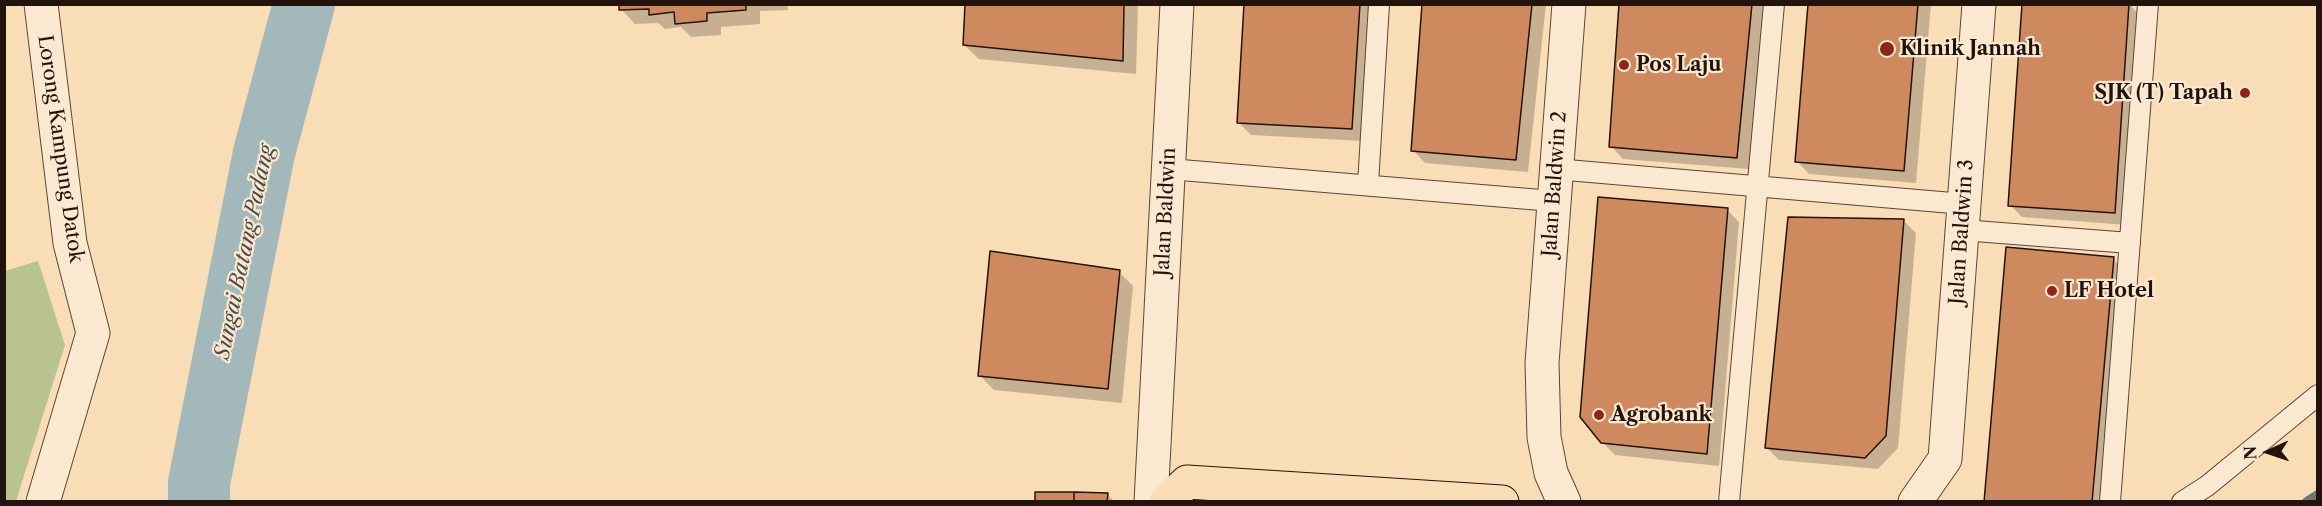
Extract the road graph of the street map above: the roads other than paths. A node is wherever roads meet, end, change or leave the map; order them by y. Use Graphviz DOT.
graph roads {
  1 [pos="40,4"];
  2 [pos="1178,4"];
  3 [pos="1378,4"];
  4 [pos="1569,4"];
  5 [pos="1774,4"];
  6 [pos="1979,4"];
  7 [pos="2148,4"];
  8 [pos="1169,169"];
  9 [pos="1555,169"];
  10 [pos="1368,184"];
  11 [pos="1759,186"];
  12 [pos="1553,201"];
  13 [pos="1963,217"];
  14 [pos="2130,243"];
  15 [pos="2318,395"];
  16 [pos="1155,420"];
  17 [pos="1176,492"];
  18 [pos="43,501"];
  19 [pos="1151,501"];
  20 [pos="1502,501"];
  21 [pos="1563,501"];
  22 [pos="1729,501"];
  23 [pos="1915,501"];
  24 [pos="2110,501"];
  25 [pos="2182,501"];
  1 -- 18 [label="street, Lorong Kampung Datok"];
  2 -- 8 [label="street, Jalan Baldwin"];
  3 -- 10 [label="lane"];
  4 -- 9 [label="street, Jalan Baldwin 2"];
  5 -- 11 [label="lane"];
  6 -- 13 [label="street, Jalan Baldwin 3"];
  7 -- 14 [label="lane"];
  8 -- 10 [label="lane"];
  8 -- 16 [label="street, Jalan Baldwin"];
  9 -- 11 [label="lane"];
  9 -- 12 [label="street, Jalan Baldwin 2"];
  10 -- 12 [label="lane"];
  11 -- 13 [label="lane"];
  11 -- 22 [label="lane"];
  12 -- 21 [label="street, Jalan Baldwin 2"];
  13 -- 14 [label="lane"];
  13 -- 23 [label="street, Jalan Baldwin 3"];
  14 -- 24 [label="lane"];
  15 -- 25 [label="lane"];
  16 -- 17 [label="street"];
  16 -- 19 [label="street, Jalan Baldwin"];
  17 -- 20 [label="highway"];
}
